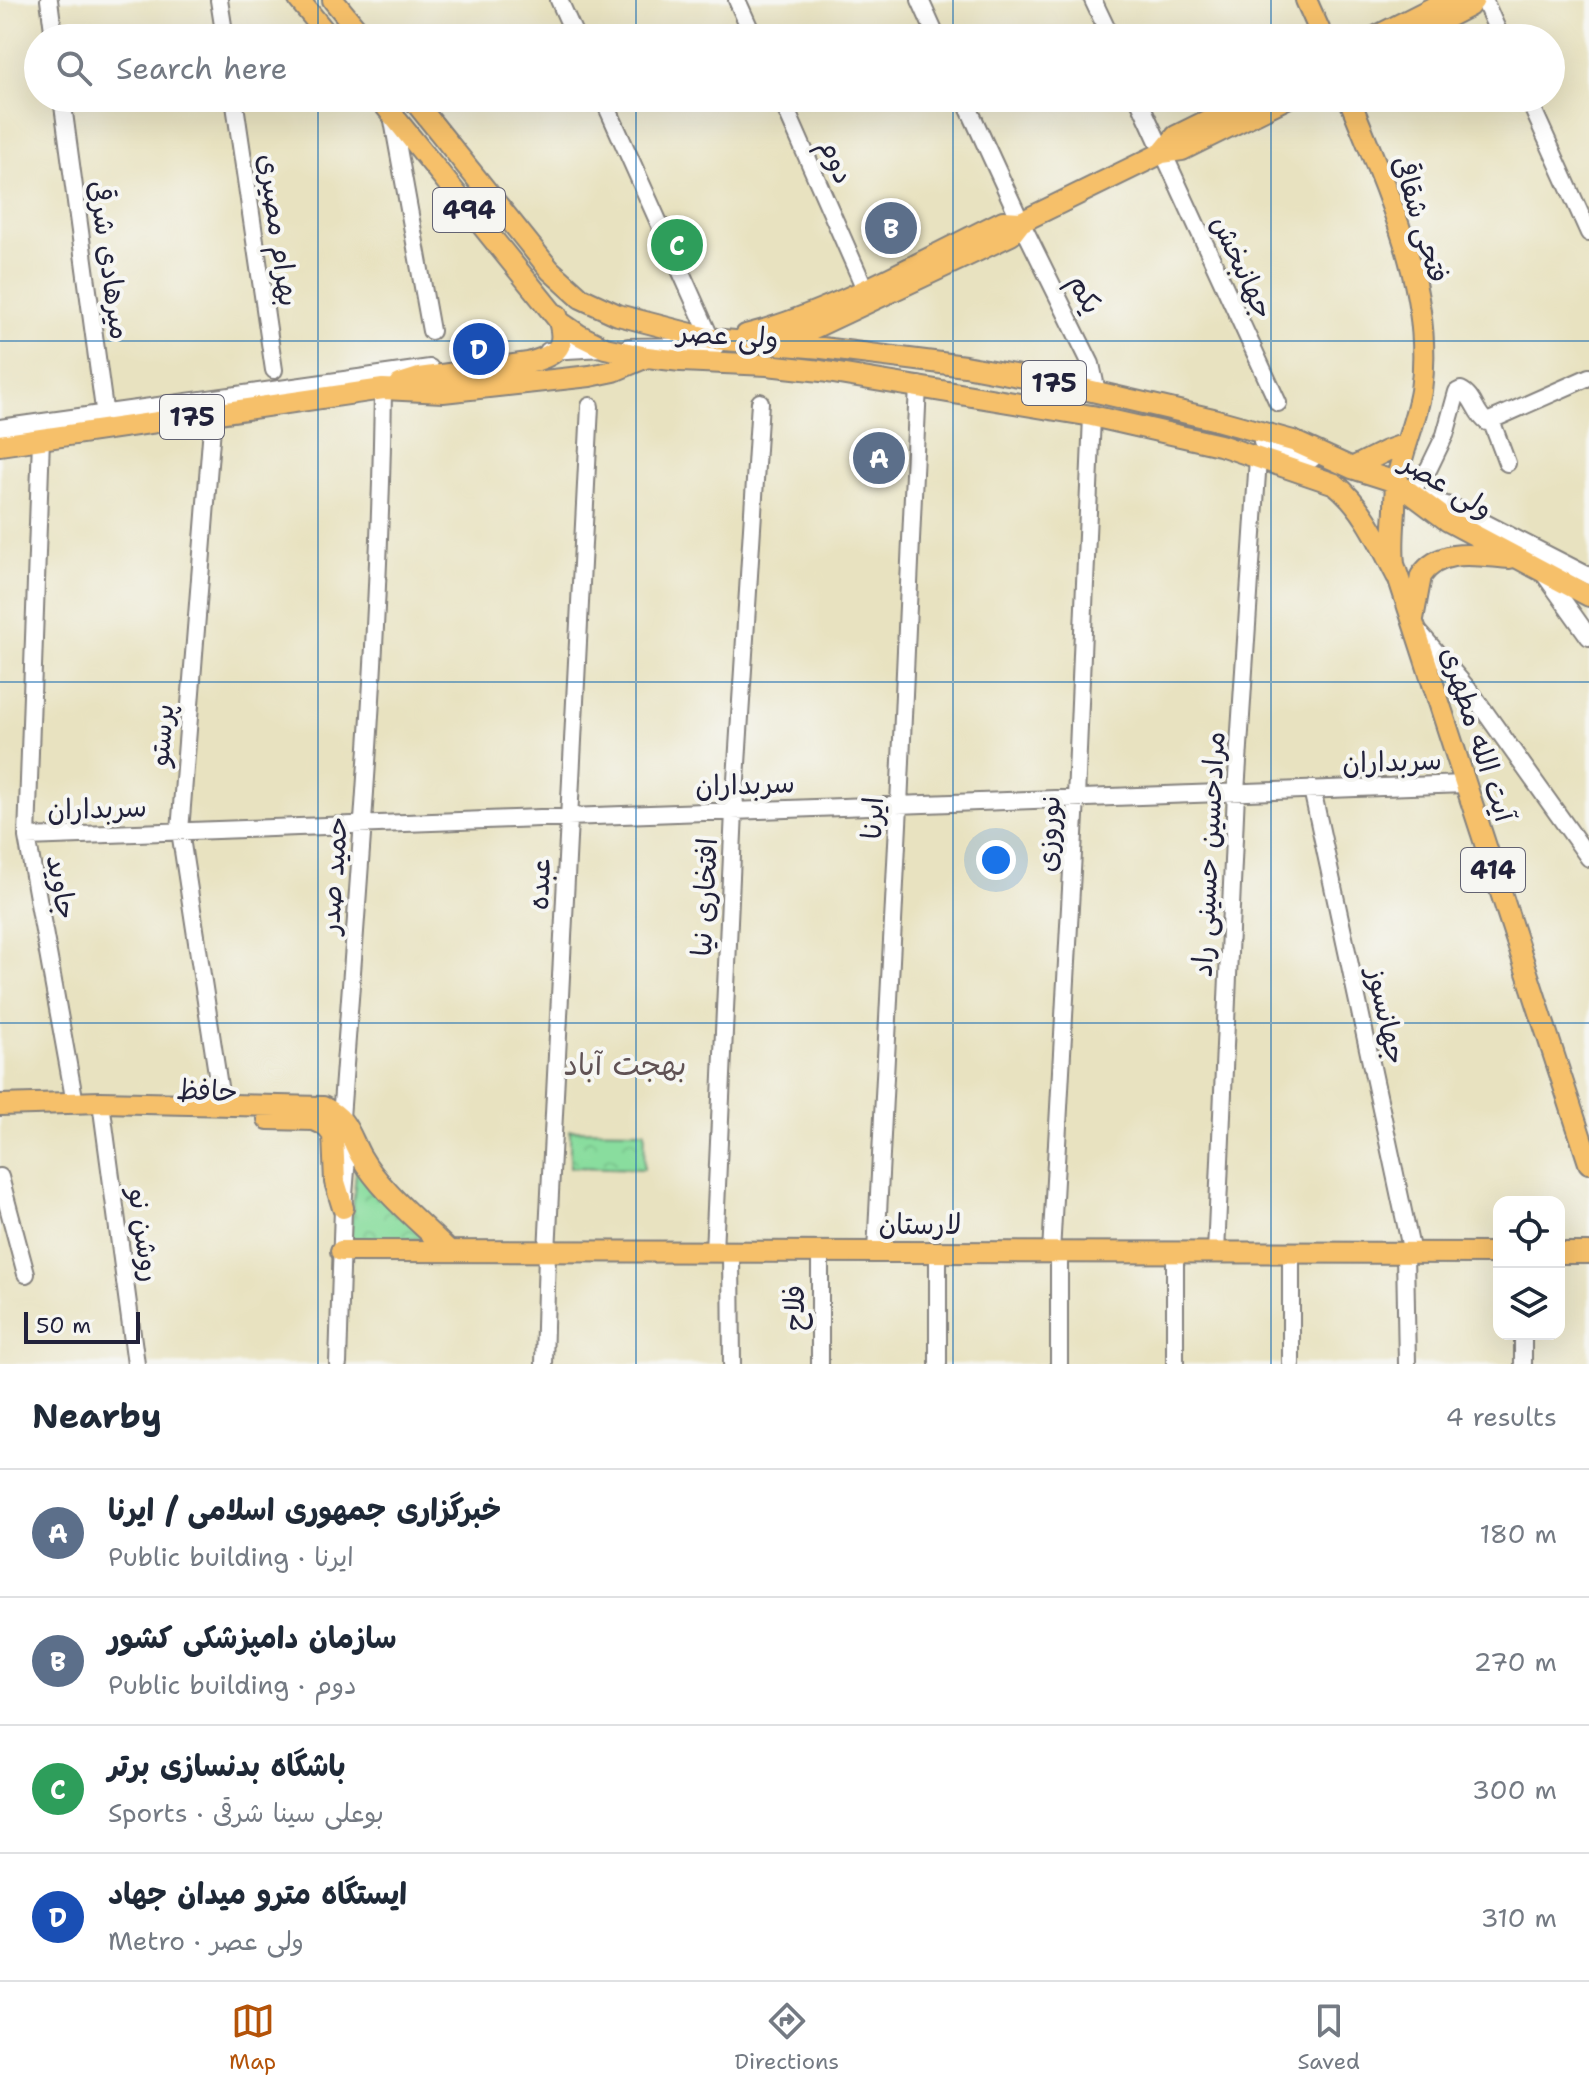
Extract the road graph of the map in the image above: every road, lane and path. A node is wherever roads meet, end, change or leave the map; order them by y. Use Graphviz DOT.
graph roads {
  1 [pos="49,0"];
  2 [pos="219,0"];
  3 [pos="299,0"];
  4 [pos="333,0"];
  5 [pos="559,0"];
  6 [pos="737,0"];
  7 [pos="920,0"];
  8 [pos="1093,0"];
  9 [pos="1306,0"];
  10 [pos="1448,0"];
  11 [pos="1474,0"];
  12 [pos="1484,0"];
  13 [pos="52,24"];
  14 [pos="223,24"];
  15 [pos="319,24"];
  16 [pos="353,24"];
  17 [pos="570,24"];
  18 [pos="748,24"];
  19 [pos="931,24"];
  20 [pos="1104,24"];
  21 [pos="1317,24"];
  22 [pos="1401,24"];
  23 [pos="1434,24"];
  24 [pos="1495,24"];
  25 [pos="64,112"];
  26 [pos="236,112"];
  27 [pos="386,112"];
  28 [pos="390,112"];
  29 [pos="423,112"];
  30 [pos="609,112"];
  31 [pos="787,112"];
  32 [pos="970,112"];
  33 [pos="1144,112"];
  34 [pos="1225,112"];
  35 [pos="1259,112"];
  36 [pos="1355,112"];
  37 [pos="1534,112"];
  38 [pos="1162,153"];
  39 [pos="1021,222"];
  40 [pos="1589,233"];
  41 [pos="537,254"];
  42 [pos="865,289"];
  43 [pos="560,321"];
  44 [pos="820,326"];
  45 [pos="431,331"];
  46 [pos="711,339"];
  47 [pos="605,348"];
  48 [pos="559,349"];
  49 [pos="837,350"];
  50 [pos="773,353"];
  51 [pos="647,357"];
  52 [pos="274,370"];
  53 [pos="1589,377"];
  54 [pos="918,385"];
  55 [pos="383,389"];
  56 [pos="1097,392"];
  57 [pos="760,402"];
  58 [pos="1278,403"];
  59 [pos="590,406"];
  60 [pos="213,414"];
  61 [pos="1092,416"];
  62 [pos="1491,420"];
  63 [pos="106,421"];
  64 [pos="0,428"];
  65 [pos="41,439"];
  66 [pos="1406,444"];
  67 [pos="0,445"];
  68 [pos="1258,458"];
  69 [pos="1507,463"];
  70 [pos="1352,468"];
  71 [pos="1399,491"];
  72 [pos="1518,558"];
  73 [pos="1542,571"];
  74 [pos="1397,576"];
  75 [pos="1589,576"];
  76 [pos="1589,596"];
  77 [pos="1413,625"];
  78 [pos="1589,637"];
  79 [pos="1465,784"];
  80 [pos="1312,789"];
  81 [pos="1236,792"];
  82 [pos="1076,798"];
  83 [pos="899,805"];
  84 [pos="734,811"];
  85 [pos="568,817"];
  86 [pos="363,824"];
  87 [pos="180,831"];
  88 [pos="27,837"];
  89 [pos="1589,858"];
  90 [pos="0,1105"];
  91 [pos="101,1108"];
  92 [pos="76,1109"];
  93 [pos="222,1112"];
  94 [pos="341,1118"];
  95 [pos="0,1119"];
  96 [pos="1589,1163"];
  97 [pos="0,1177"];
  98 [pos="343,1208"];
  99 [pos="341,1251"];
  100 [pos="449,1251"];
  101 [pos="547,1252"];
  102 [pos="722,1252"];
  103 [pos="820,1252"];
  104 [pos="876,1252"];
  105 [pos="938,1252"];
  106 [pos="1055,1252"];
  107 [pos="1175,1253"];
  108 [pos="1216,1253"];
  109 [pos="1291,1253"];
  110 [pos="1408,1253"];
  111 [pos="1493,1253"];
  112 [pos="1565,1253"];
  113 [pos="1589,1253"];
  114 [pos="26,1274"];
  115 [pos="1523,1340"];
  116 [pos="136,1364"];
  117 [pos="338,1364"];
  118 [pos="544,1364"];
  119 [pos="732,1364"];
  120 [pos="820,1364"];
  121 [pos="938,1364"];
  122 [pos="1059,1364"];
  123 [pos="1175,1364"];
  124 [pos="1291,1364"];
  125 [pos="1407,1364"];
  126 [pos="1523,1364"];
  1 -- 13 [label="street"];
  2 -- 14 [label="street"];
  3 -- 15 [label="main road"];
  4 -- 16 [label="main road"];
  5 -- 17 [label="street"];
  6 -- 18 [label="street"];
  7 -- 19 [label="street"];
  8 -- 20 [label="street"];
  9 -- 21 [label="main road"];
  10 -- 22 [label="main road"];
  11 -- 23 [label="main road"];
  12 -- 24 [label="street"];
  25 -- 63 [label="street, میرهادی شرقی"];
  26 -- 52 [label="street, بهرام مصیری"];
  27 -- 45 [label="street"];
  28 -- 43 [label="main road, 494"];
  29 -- 41 [label="main road, 494"];
  30 -- 46 [label="street"];
  31 -- 42 [label="street, دوم"];
  32 -- 39 [label="street, یکم"];
  33 -- 38 [label="street, جهانبخش"];
  34 -- 38 [label="main road"];
  35 -- 38 [label="main road"];
  36 -- 66 [label="main road, فتحی شقاقی"];
  37 -- 40 [label="street"];
  38 -- 39 [label="main road"];
  38 -- 58 [label="street, جهانبخش"];
  39 -- 42 [label="main road"];
  39 -- 44 [label="main road"];
  39 -- 56 [label="street, یکم"];
  41 -- 43 [label="main road, 494"];
  41 -- 46 [label="main road, ولی عصر / 175"];
  42 -- 46 [label="main road"];
  43 -- 47 [label="main road, 494"];
  43 -- 48 [label="main road, 494"];
  44 -- 49 [label="main road"];
  44 -- 50 [label="main road"];
  46 -- 50 [label="main road, ولی عصر / 175"];
  47 -- 48 [label="street"];
  47 -- 50 [label="street"];
  47 -- 51 [label="main road, 494"];
  48 -- 55 [label="main road"];
  48 -- 63 [label="street"];
  49 -- 50 [label="main road, ولی عصر / 175"];
  49 -- 56 [label="main road, ولی عصر / 175"];
  50 -- 51 [label="main road, ولی عصر / 175"];
  50 -- 54 [label="main road, ولی عصر / 175"];
  50 -- 71 [label="street"];
  51 -- 55 [label="main road, ولی عصر / 175"];
  53 -- 62 [label="street"];
  54 -- 61 [label="main road, ولی عصر / 175"];
  54 -- 83 [label="street, ايرنا"];
  55 -- 60 [label="main road, ولی عصر / 175"];
  55 -- 86 [label="street, حمید صدر"];
  56 -- 70 [label="main road, ولی عصر / 175"];
  57 -- 84 [label="street, افتخاری نیا"];
  59 -- 85 [label="street, عبده"];
  60 -- 63 [label="main road, ولی عصر / 175"];
  60 -- 87 [label="street, پرستو"];
  61 -- 68 [label="main road, ولی عصر / 175"];
  61 -- 82 [label="street, نوروزی"];
  62 -- 69 [label="street"];
  62 -- 71 [label="street"];
  63 -- 64 [label="street"];
  63 -- 65 [label="main road, ولی عصر / 175"];
  65 -- 67 [label="main road, ولی عصر / 175"];
  65 -- 88 [label="street, جاوید"];
  66 -- 70 [label="main road"];
  66 -- 71 [label="main road, فتحی شقاقی"];
  68 -- 74 [label="main road, ولی عصر / 175"];
  68 -- 81 [label="street, مرادحسین حسینی راد"];
  70 -- 71 [label="main road, ولی عصر / 175"];
  71 -- 72 [label="main road, ولی عصر / 175"];
  71 -- 74 [label="main road, آیت الله مطهری / 414"];
  71 -- 75 [label="street"];
  72 -- 73 [label="main road, ولی عصر / 175"];
  72 -- 77 [label="main road"];
  73 -- 76 [label="main road, ولی عصر / 175"];
  73 -- 78 [label="street"];
  74 -- 77 [label="main road, آیت الله مطهری / 414"];
  77 -- 79 [label="main road, آیت الله مطهری / 414"];
  77 -- 89 [label="street"];
  79 -- 80 [label="street, سربداران"];
  79 -- 96 [label="main road, آیت الله مطهری / 414"];
  80 -- 81 [label="street, سربداران"];
  80 -- 110 [label="street, جهانسوز"];
  81 -- 82 [label="street, سربداران"];
  81 -- 108 [label="street, مرادحسین حسینی راد"];
  82 -- 83 [label="street, سربداران"];
  82 -- 106 [label="street, نوروزی"];
  83 -- 84 [label="street, سربداران"];
  83 -- 104 [label="street, ايرنا"];
  84 -- 85 [label="street, سربداران"];
  84 -- 102 [label="street, افتخاری نیا"];
  85 -- 86 [label="street, سربداران"];
  85 -- 101 [label="street, عبده"];
  86 -- 87 [label="street, سربداران"];
  86 -- 94 [label="street, حمید صدر"];
  87 -- 88 [label="street, سربداران"];
  87 -- 93 [label="street, پرستو"];
  88 -- 92 [label="street, جاوید"];
  90 -- 92 [label="main road, حافظ"];
  91 -- 92 [label="main road, حافظ"];
  91 -- 93 [label="main road, حافظ"];
  91 -- 116 [label="street, روشن نو"];
  92 -- 95 [label="main road, حافظ"];
  93 -- 94 [label="main road, حافظ"];
  93 -- 98 [label="main road, حافظ"];
  94 -- 98 [label="street, حمید صدر"];
  94 -- 100 [label="main road"];
  97 -- 114 [label="street"];
  98 -- 99 [label="street, حمید صدر"];
  99 -- 100 [label="main road, لارستان"];
  99 -- 117 [label="street, حمید صدر"];
  100 -- 101 [label="main road, لارستان"];
  101 -- 102 [label="main road, لارستان"];
  101 -- 118 [label="street, عبده"];
  102 -- 103 [label="main road, لارستان"];
  102 -- 119 [label="street, افتخاری نیا"];
  103 -- 104 [label="main road, لارستان"];
  103 -- 120 [label="street, فلاح"];
  104 -- 105 [label="main road, لارستان"];
  105 -- 106 [label="main road, لارستان"];
  105 -- 121 [label="street"];
  106 -- 107 [label="main road, لارستان"];
  106 -- 122 [label="street, نوروزی"];
  107 -- 108 [label="main road, لارستان"];
  107 -- 123 [label="street"];
  108 -- 109 [label="main road, لارستان"];
  109 -- 110 [label="main road, لارستان"];
  109 -- 124 [label="street"];
  110 -- 111 [label="main road, لارستان"];
  110 -- 125 [label="street, جهانسوز"];
  112 -- 113 [label="main road"];
  115 -- 126 [label="street"];
}
